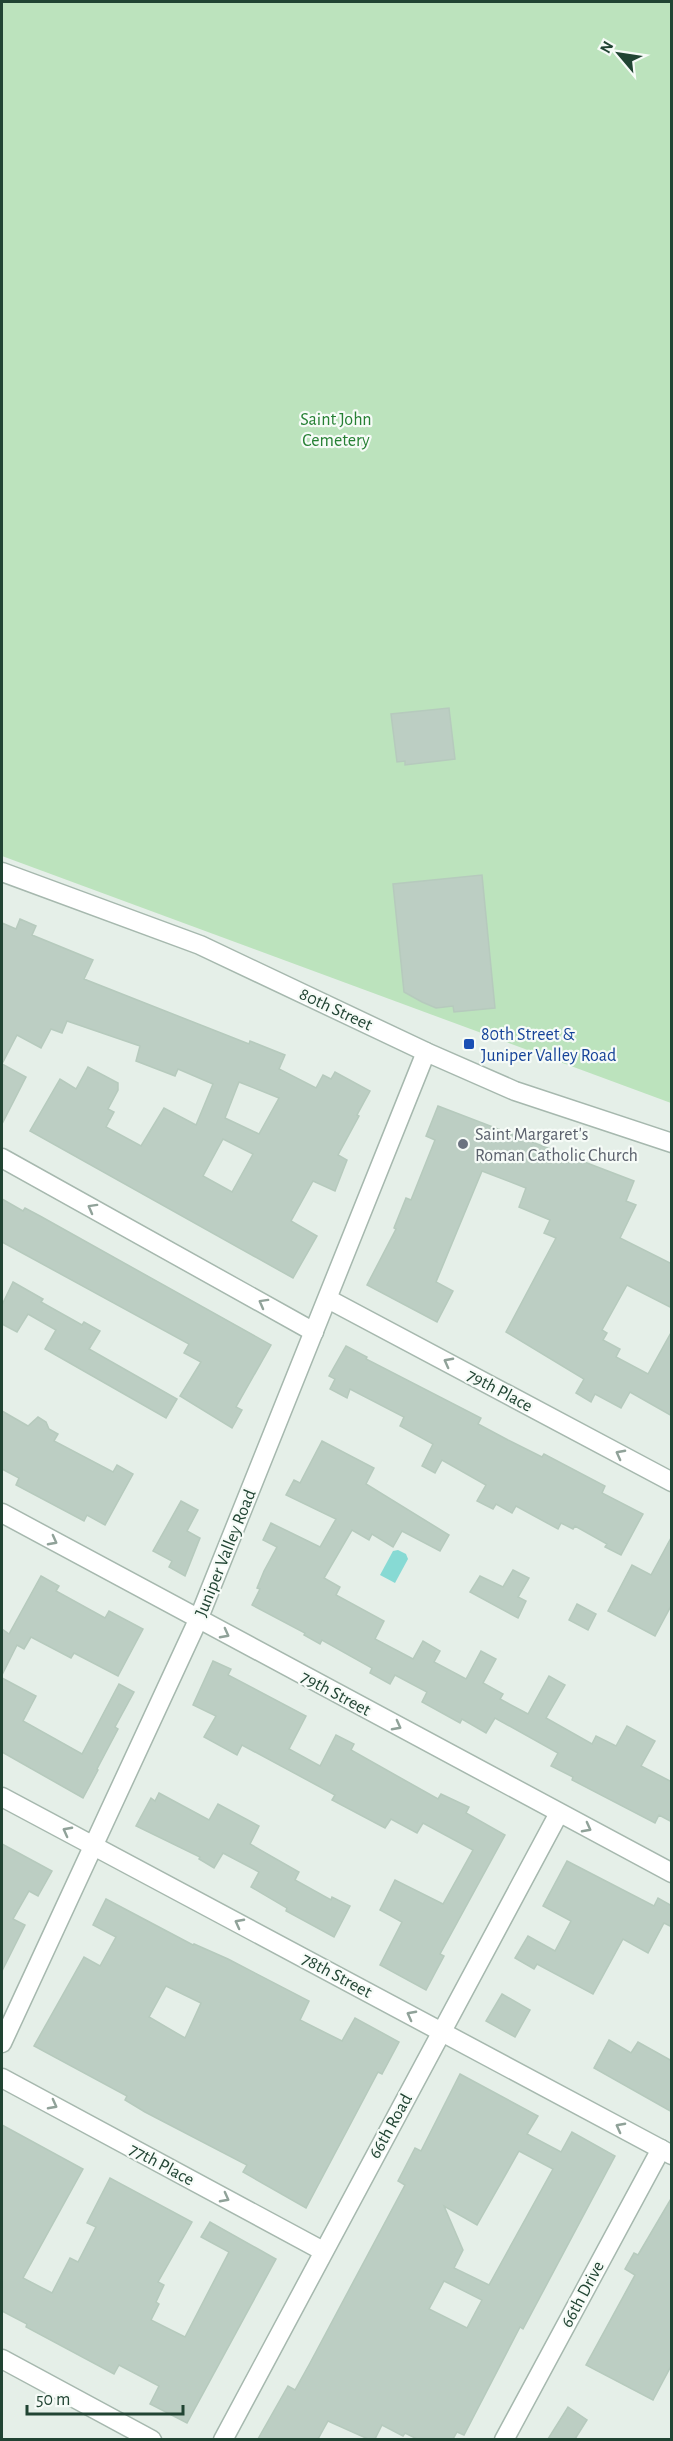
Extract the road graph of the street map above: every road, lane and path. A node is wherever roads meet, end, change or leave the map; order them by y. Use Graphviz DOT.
graph roads {
  1 [pos="2,872"];
  2 [pos="426,1052"];
  3 [pos="672,1143"];
  4 [pos="2,1158"];
  5 [pos="328,1299"];
  6 [pos="314,1332"];
  7 [pos="672,1482"];
  8 [pos="2,1513"];
  9 [pos="198,1620"];
  10 [pos="2,1797"];
  11 [pos="559,1813"];
  12 [pos="94,1845"];
  13 [pos="672,1873"];
  14 [pos="442,2031"];
  15 [pos="2,2043"];
  16 [pos="2,2078"];
  17 [pos="666,2152"];
  18 [pos="323,2251"];
  19 [pos="2,2359"];
  20 [pos="152,2439"];
  21 [pos="223,2439"];
  22 [pos="504,2439"];
  1 -- 2 [label="street, 80th Street"];
  2 -- 3 [label="street, 80th Street"];
  2 -- 5 [label="street, Juniper Valley Road"];
  6 -- 4 [label="street, one-way"];
  5 -- 6 [label="street, Juniper Valley Road"];
  7 -- 5 [label="street, 79th Place, one-way"];
  6 -- 9 [label="street, Juniper Valley Road"];
  8 -- 9 [label="street, 79th Street, one-way"];
  9 -- 11 [label="street, 79th Street, one-way"];
  9 -- 12 [label="street, Juniper Valley Road"];
  12 -- 10 [label="street, 78th Street, one-way"];
  11 -- 13 [label="street, 79th Street, one-way"];
  11 -- 14 [label="street, 66th Road"];
  14 -- 12 [label="street, 78th Street, one-way"];
  12 -- 15 [label="street, Juniper Valley Road"];
  17 -- 14 [label="street, 78th Street, one-way"];
  14 -- 18 [label="street, 66th Road"];
  16 -- 18 [label="street, 77th Place, one-way"];
  17 -- 22 [label="street, 66th Drive"];
  18 -- 21 [label="street, 66th Road"];
  19 -- 20 [label="street"];
}
